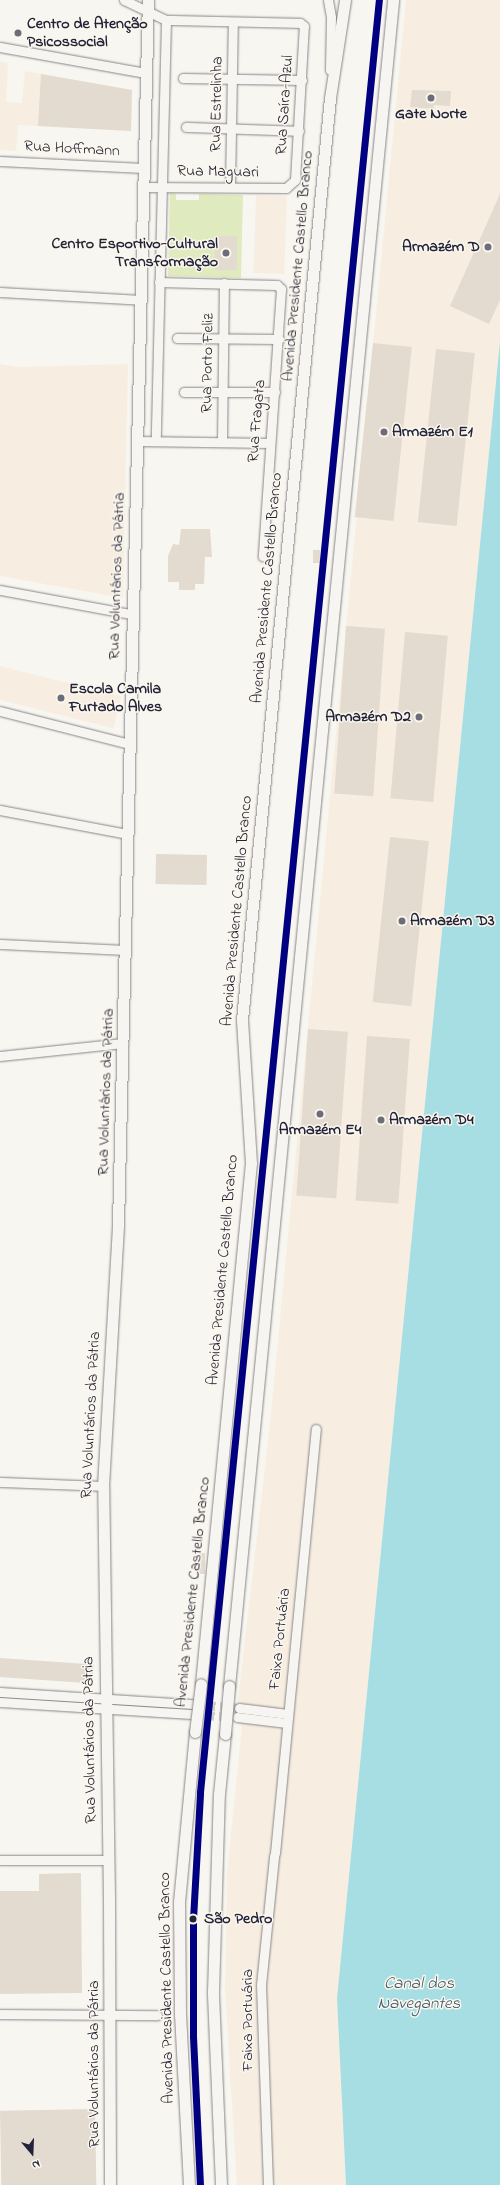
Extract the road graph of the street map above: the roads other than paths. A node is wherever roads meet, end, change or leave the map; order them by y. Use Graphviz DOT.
graph roads {
  1 [pos="124,0"];
  2 [pos="328,0"];
  3 [pos="345,0"];
  4 [pos="393,0"];
  5 [pos="148,5"];
  6 [pos="166,20"];
  7 [pos="233,22"];
  8 [pos="0,47"];
  9 [pos="146,73"];
  10 [pos="184,78"];
  11 [pos="232,78"];
  12 [pos="302,80"];
  13 [pos="330,98"];
  14 [pos="186,127"];
  15 [pos="231,128"];
  16 [pos="298,131"];
  17 [pos="0,161"];
  18 [pos="143,168"];
  19 [pos="292,185"];
  20 [pos="143,187"];
  21 [pos="162,187"];
  22 [pos="230,187"];
  23 [pos="159,282"];
  24 [pos="224,283"];
  25 [pos="0,292"];
  26 [pos="141,300"];
  27 [pos="177,338"];
  28 [pos="223,338"];
  29 [pos="279,339"];
  30 [pos="184,392"];
  31 [pos="222,392"];
  32 [pos="275,392"];
  33 [pos="138,441"];
  34 [pos="156,441"];
  35 [pos="222,442"];
  36 [pos="270,443"];
  37 [pos="264,556"];
  38 [pos="0,590"];
  39 [pos="131,614"];
  40 [pos="0,711"];
  41 [pos="129,744"];
  42 [pos="0,810"];
  43 [pos="127,834"];
  44 [pos="0,944"];
  45 [pos="126,950"];
  46 [pos="123,1043"];
  47 [pos="0,1056"];
  48 [pos="316,1429"];
  49 [pos="0,1482"];
  50 [pos="103,1486"];
  51 [pos="0,1692"];
  52 [pos="0,1702"];
  53 [pos="104,1703"];
  54 [pos="193,1704"];
  55 [pos="192,1714"];
  56 [pos="288,1714"];
  57 [pos="287,1723"];
  58 [pos="0,1860"];
  59 [pos="109,1860"];
  60 [pos="0,2014"];
  61 [pos="157,2015"];
  62 [pos="109,2016"];
  63 [pos="110,2185"];
  64 [pos="189,2185"];
  65 [pos="221,2185"];
  66 [pos="268,2185"];
  1 -- 5 [label="street"];
  2 -- 13 [label="street"];
  3 -- 13 [label="main road, Avenida Presidente Castello Branco"];
  4 -- 65 [label="main road, bridge"];
  5 -- 6 [label="street"];
  5 -- 9 [label="main road, Rua Voluntários da Pátria"];
  6 -- 7 [label="street"];
  6 -- 21 [label="street"];
  7 -- 11 [label="street, Rua Estrelinha"];
  7 -- 12 [label="street, Rua Saíra-Azul"];
  8 -- 9 [label="street"];
  9 -- 18 [label="main road, Rua Voluntários da Pátria"];
  10 -- 11 [label="street"];
  11 -- 12 [label="street"];
  11 -- 15 [label="street, Rua Estrelinha"];
  12 -- 16 [label="street, Rua Saíra-Azul"];
  13 -- 64 [label="main road, Avenida Presidente Castello Branco, bridge"];
  14 -- 15 [label="street"];
  15 -- 16 [label="street"];
  15 -- 22 [label="street, Rua Estrelinha"];
  16 -- 19 [label="street, Rua Saíra-Azul"];
  17 -- 18 [label="street, Rua Hoffmann"];
  18 -- 20 [label="main road, Rua Voluntários da Pátria"];
  19 -- 22 [label="street, Rua Maguari"];
  20 -- 21 [label="street, Rua Maguari"];
  20 -- 26 [label="main road, Rua Voluntários da Pátria"];
  21 -- 22 [label="street, Rua Maguari"];
  21 -- 23 [label="street"];
  23 -- 24 [label="street"];
  23 -- 34 [label="street"];
  24 -- 28 [label="street, Rua Porto Feliz"];
  24 -- 29 [label="street, Rua Fragata"];
  25 -- 26 [label="street"];
  26 -- 33 [label="main road, Rua Voluntários da Pátria"];
  27 -- 28 [label="street"];
  28 -- 29 [label="street"];
  28 -- 31 [label="street, Rua Porto Feliz"];
  29 -- 32 [label="street, Rua Fragata"];
  30 -- 31 [label="street"];
  31 -- 32 [label="street"];
  31 -- 35 [label="street, Rua Porto Feliz"];
  32 -- 36 [label="street, Rua Fragata"];
  33 -- 34 [label="street"];
  33 -- 39 [label="main road, Rua Voluntários da Pátria"];
  34 -- 35 [label="street"];
  35 -- 36 [label="street"];
  36 -- 37 [label="street, Rua Fragata"];
  38 -- 39 [label="street"];
  39 -- 41 [label="main road, Rua Voluntários da Pátria"];
  40 -- 41 [label="street"];
  41 -- 43 [label="main road, Rua Voluntários da Pátria"];
  42 -- 43 [label="street"];
  43 -- 45 [label="main road, Rua Voluntários da Pátria"];
  44 -- 45 [label="street"];
  45 -- 46 [label="main road, Rua Voluntários da Pátria"];
  46 -- 47 [label="street"];
  46 -- 50 [label="main road, Rua Voluntários da Pátria"];
  48 -- 56 [label="street, Faixa Portuária"];
  49 -- 50 [label="street"];
  50 -- 53 [label="main road, Rua Voluntários da Pátria"];
  51 -- 53 [label="street"];
  52 -- 53 [label="street"];
  53 -- 54 [label="street"];
  53 -- 55 [label="street"];
  53 -- 59 [label="main road, Rua Voluntários da Pátria"];
  56 -- 57 [label="street, Faixa Portuária"];
  56 -- 57 [label="street"];
  57 -- 66 [label="street, Faixa Portuária"];
  58 -- 59 [label="street"];
  59 -- 62 [label="main road, Rua Voluntários da Pátria"];
  60 -- 62 [label="street"];
  61 -- 62 [label="street"];
  62 -- 63 [label="main road, Rua Voluntários da Pátria"];
}
